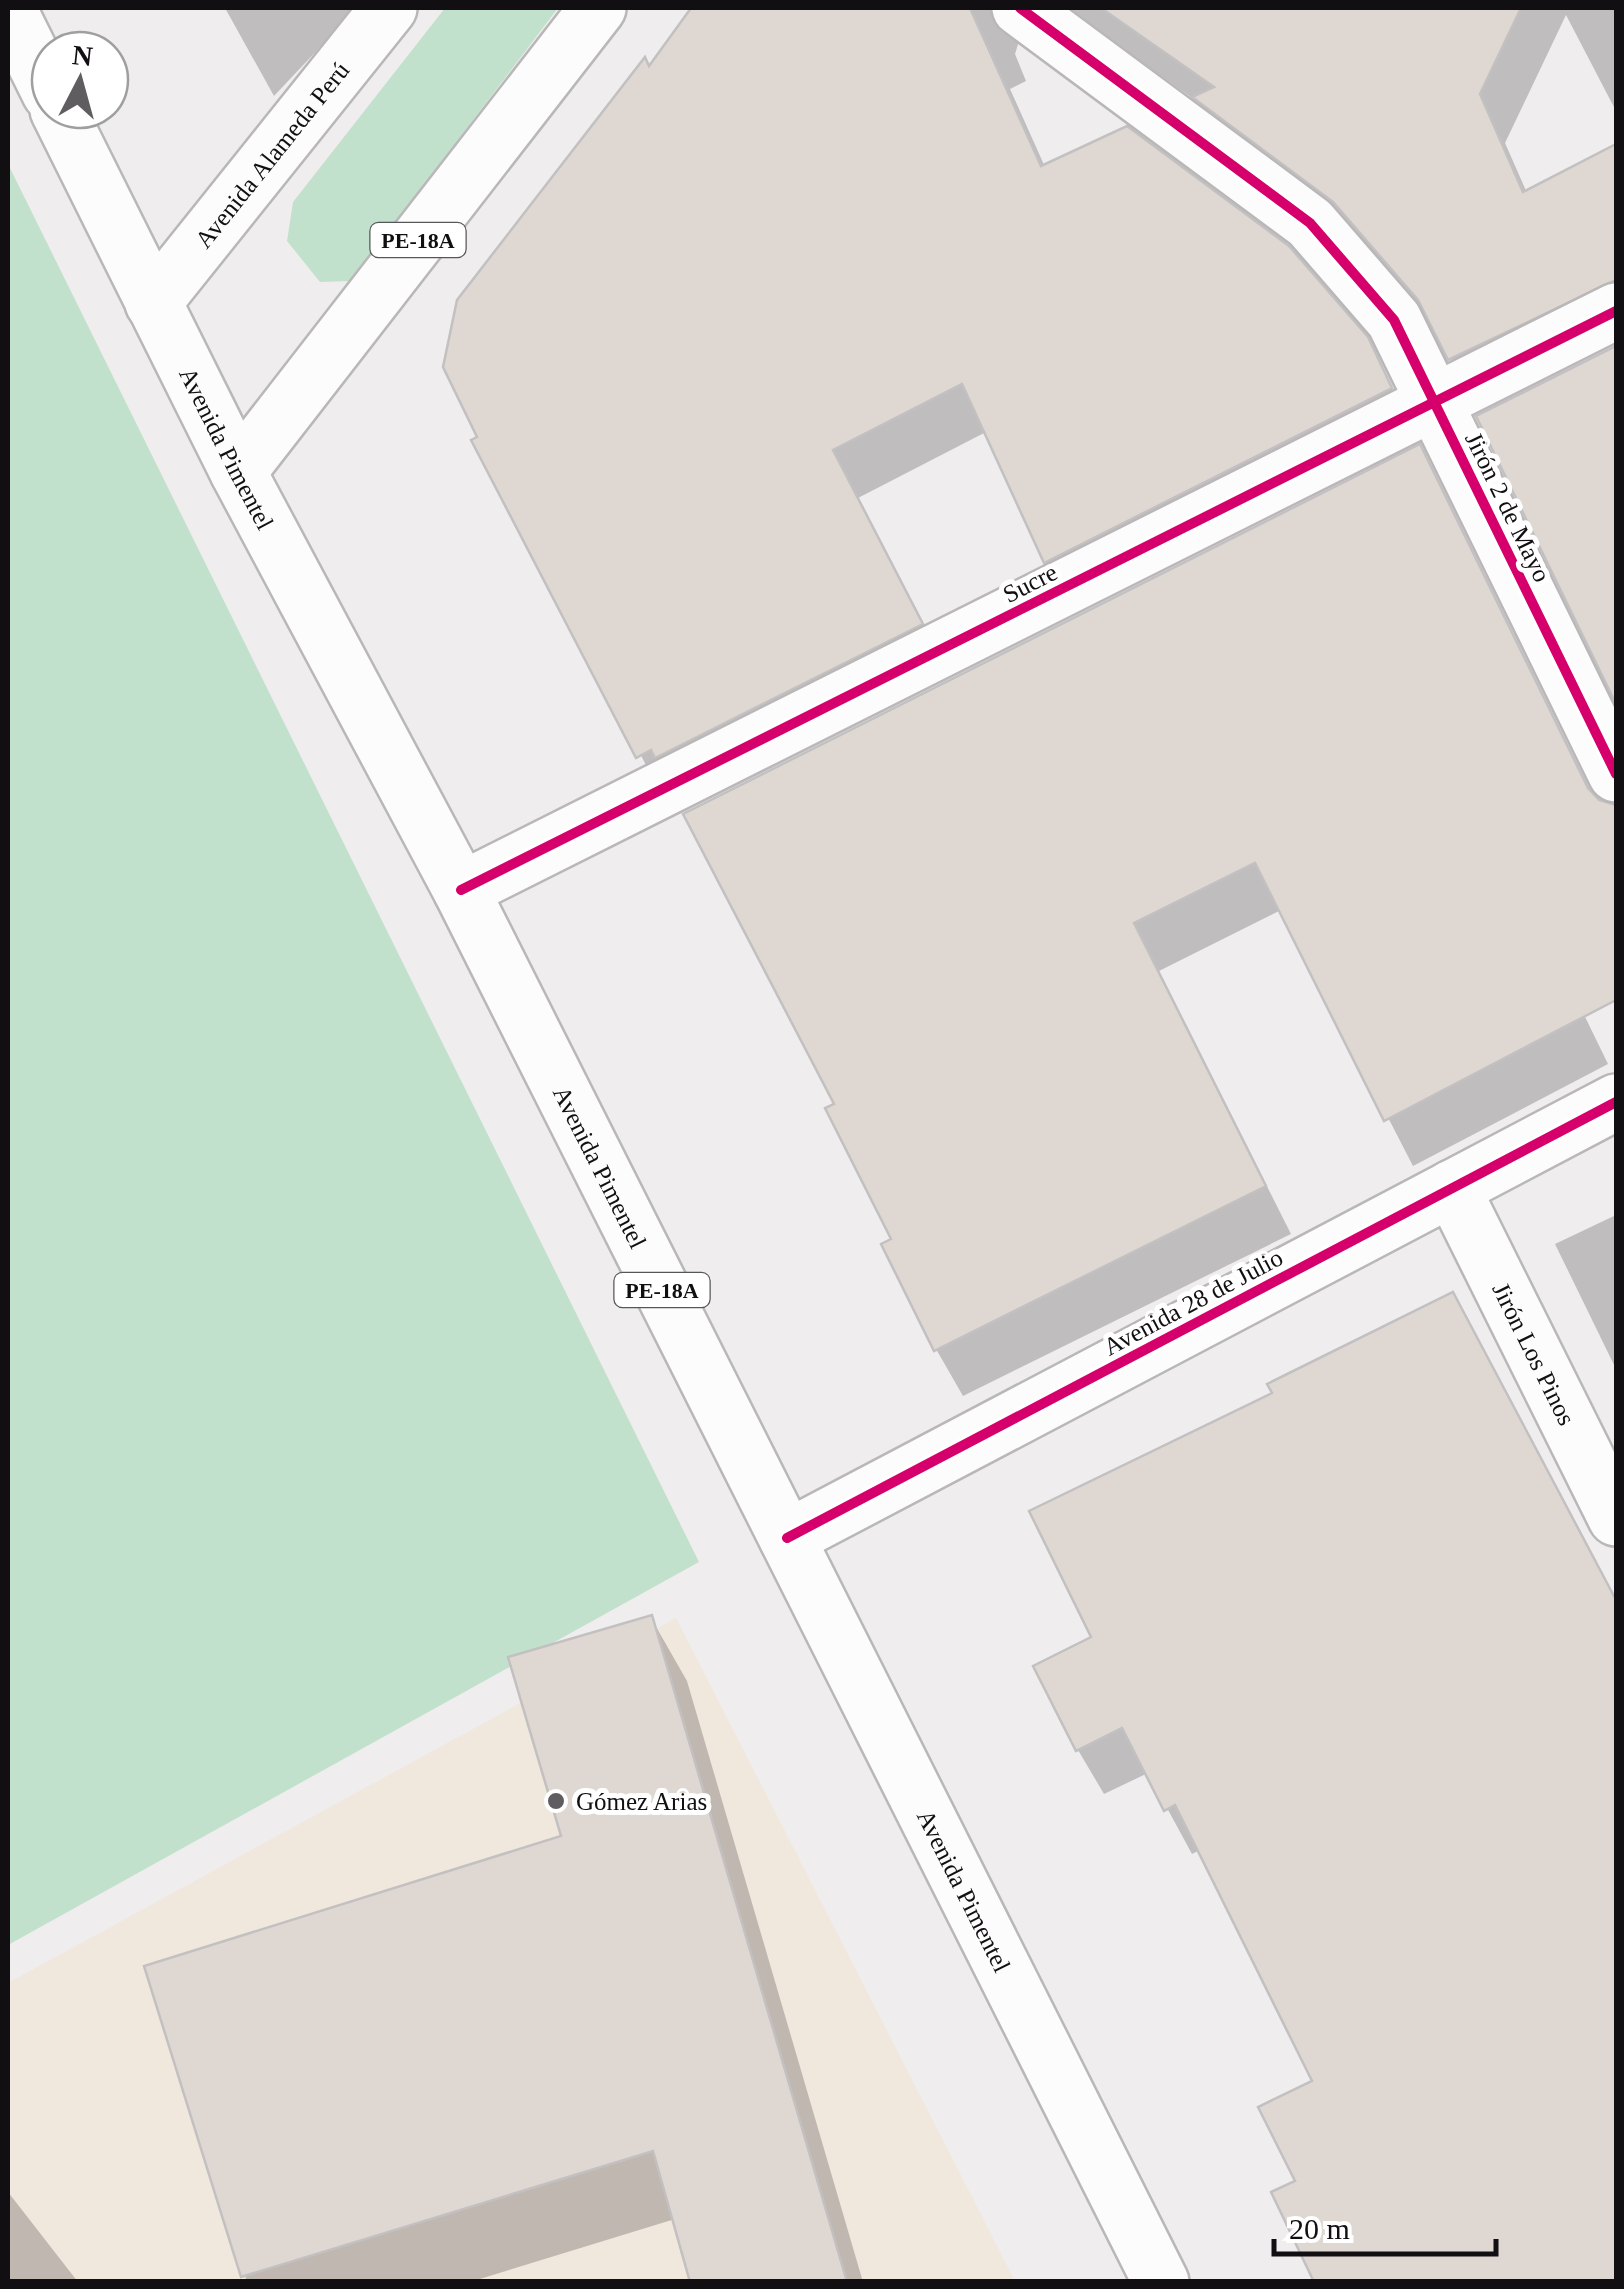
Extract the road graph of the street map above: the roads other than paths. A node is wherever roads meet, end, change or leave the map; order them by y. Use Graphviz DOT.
graph roads {
  1 [pos="8,8"];
  2 [pos="390,8"];
  3 [pos="598,8"];
  4 [pos="1020,8"];
  5 [pos="30,53"];
  6 [pos="68,130"];
  7 [pos="153,303"];
  8 [pos="1616,311"];
  9 [pos="1435,402"];
  10 [pos="238,472"];
  11 [pos="1616,774"];
  12 [pos="460,890"];
  13 [pos="1616,1102"];
  14 [pos="1452,1188"];
  15 [pos="1616,1518"];
  16 [pos="787,1538"];
  17 [pos="1161,2282"];
  1 -- 5 [label="main road"];
  2 -- 7 [label="main road, Avenida Alameda Perú"];
  3 -- 10 [label="main road, PE-18A"];
  4 -- 9 [label="main road, Jirón 2 de Mayo"];
  6 -- 7 [label="main road, Avenida Pimentel / PE-18A"];
  7 -- 10 [label="main road, Avenida Pimentel / PE-18A"];
  8 -- 9 [label="main road, Sucre"];
  9 -- 11 [label="main road, Jirón 2 de Mayo"];
  9 -- 12 [label="main road, Sucre"];
  10 -- 12 [label="main road, Avenida Pimentel / PE-18A"];
  12 -- 16 [label="main road, Avenida Pimentel / PE-18A"];
  13 -- 14 [label="main road, Avenida 28 de Julio"];
  14 -- 15 [label="main road, Jirón Los Pinos"];
  14 -- 16 [label="main road, Avenida 28 de Julio"];
  16 -- 17 [label="main road, Avenida Pimentel / PE-18A"];
}
